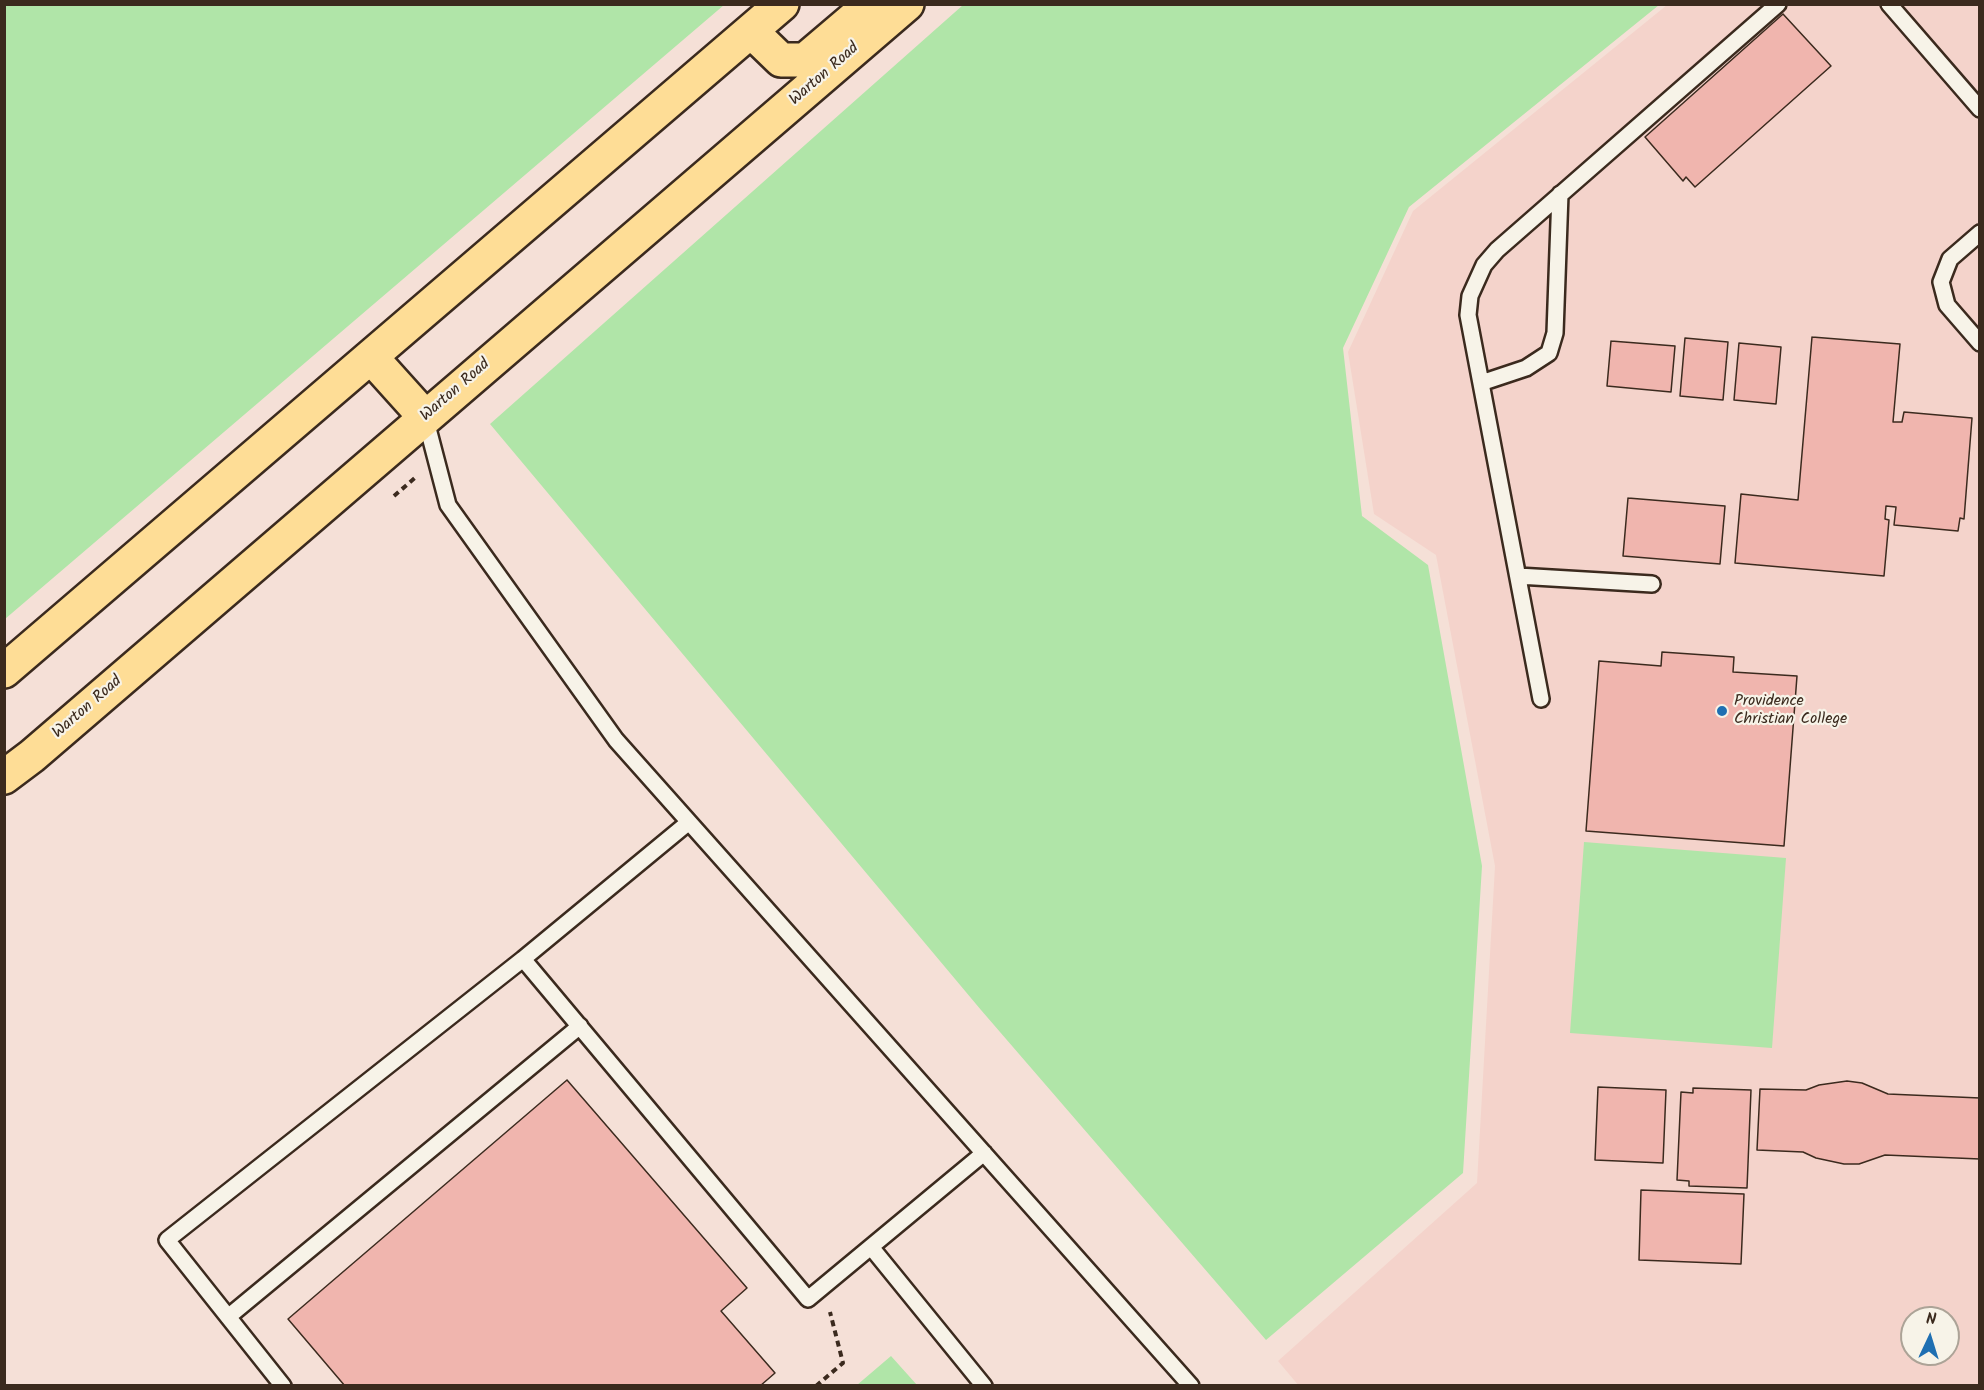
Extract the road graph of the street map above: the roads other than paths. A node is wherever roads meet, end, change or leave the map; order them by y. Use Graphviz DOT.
graph roads {
  1 [pos="782,4"];
  2 [pos="871,4"];
  3 [pos="907,4"];
  4 [pos="1778,4"];
  5 [pos="1889,4"];
  6 [pos="751,31"];
  7 [pos="1980,109"];
  8 [pos="1560,194"];
  9 [pos="1980,233"];
  10 [pos="1980,342"];
  11 [pos="371,357"];
  12 [pos="1481,383"];
  13 [pos="425,417"];
  14 [pos="1518,576"];
  15 [pos="1652,584"];
  16 [pos="4,671"];
  17 [pos="1541,699"];
  18 [pos="4,777"];
  19 [pos="689,822"];
  20 [pos="523,959"];
  21 [pos="580,1026"];
  22 [pos="984,1153"];
  23 [pos="871,1247"];
  24 [pos="228,1317"];
  25 [pos="283,1386"];
  26 [pos="984,1386"];
  27 [pos="1191,1386"];
  1 -- 6 [label="main road"];
  2 -- 6 [label="main road"];
  3 -- 13 [label="main road, Warton Road"];
  4 -- 8 [label="lane"];
  5 -- 7 [label="lane"];
  6 -- 11 [label="main road"];
  8 -- 12 [label="lane"];
  8 -- 12 [label="lane"];
  9 -- 10 [label="lane"];
  11 -- 13 [label="main road"];
  11 -- 16 [label="main road"];
  12 -- 14 [label="lane"];
  13 -- 18 [label="main road, Warton Road"];
  13 -- 19 [label="lane"];
  14 -- 15 [label="lane"];
  14 -- 17 [label="lane"];
  19 -- 20 [label="lane"];
  19 -- 22 [label="lane"];
  20 -- 21 [label="lane"];
  20 -- 24 [label="lane"];
  21 -- 23 [label="lane"];
  21 -- 24 [label="lane"];
  22 -- 23 [label="lane"];
  22 -- 27 [label="lane"];
  23 -- 26 [label="lane"];
  24 -- 25 [label="lane"];
}
